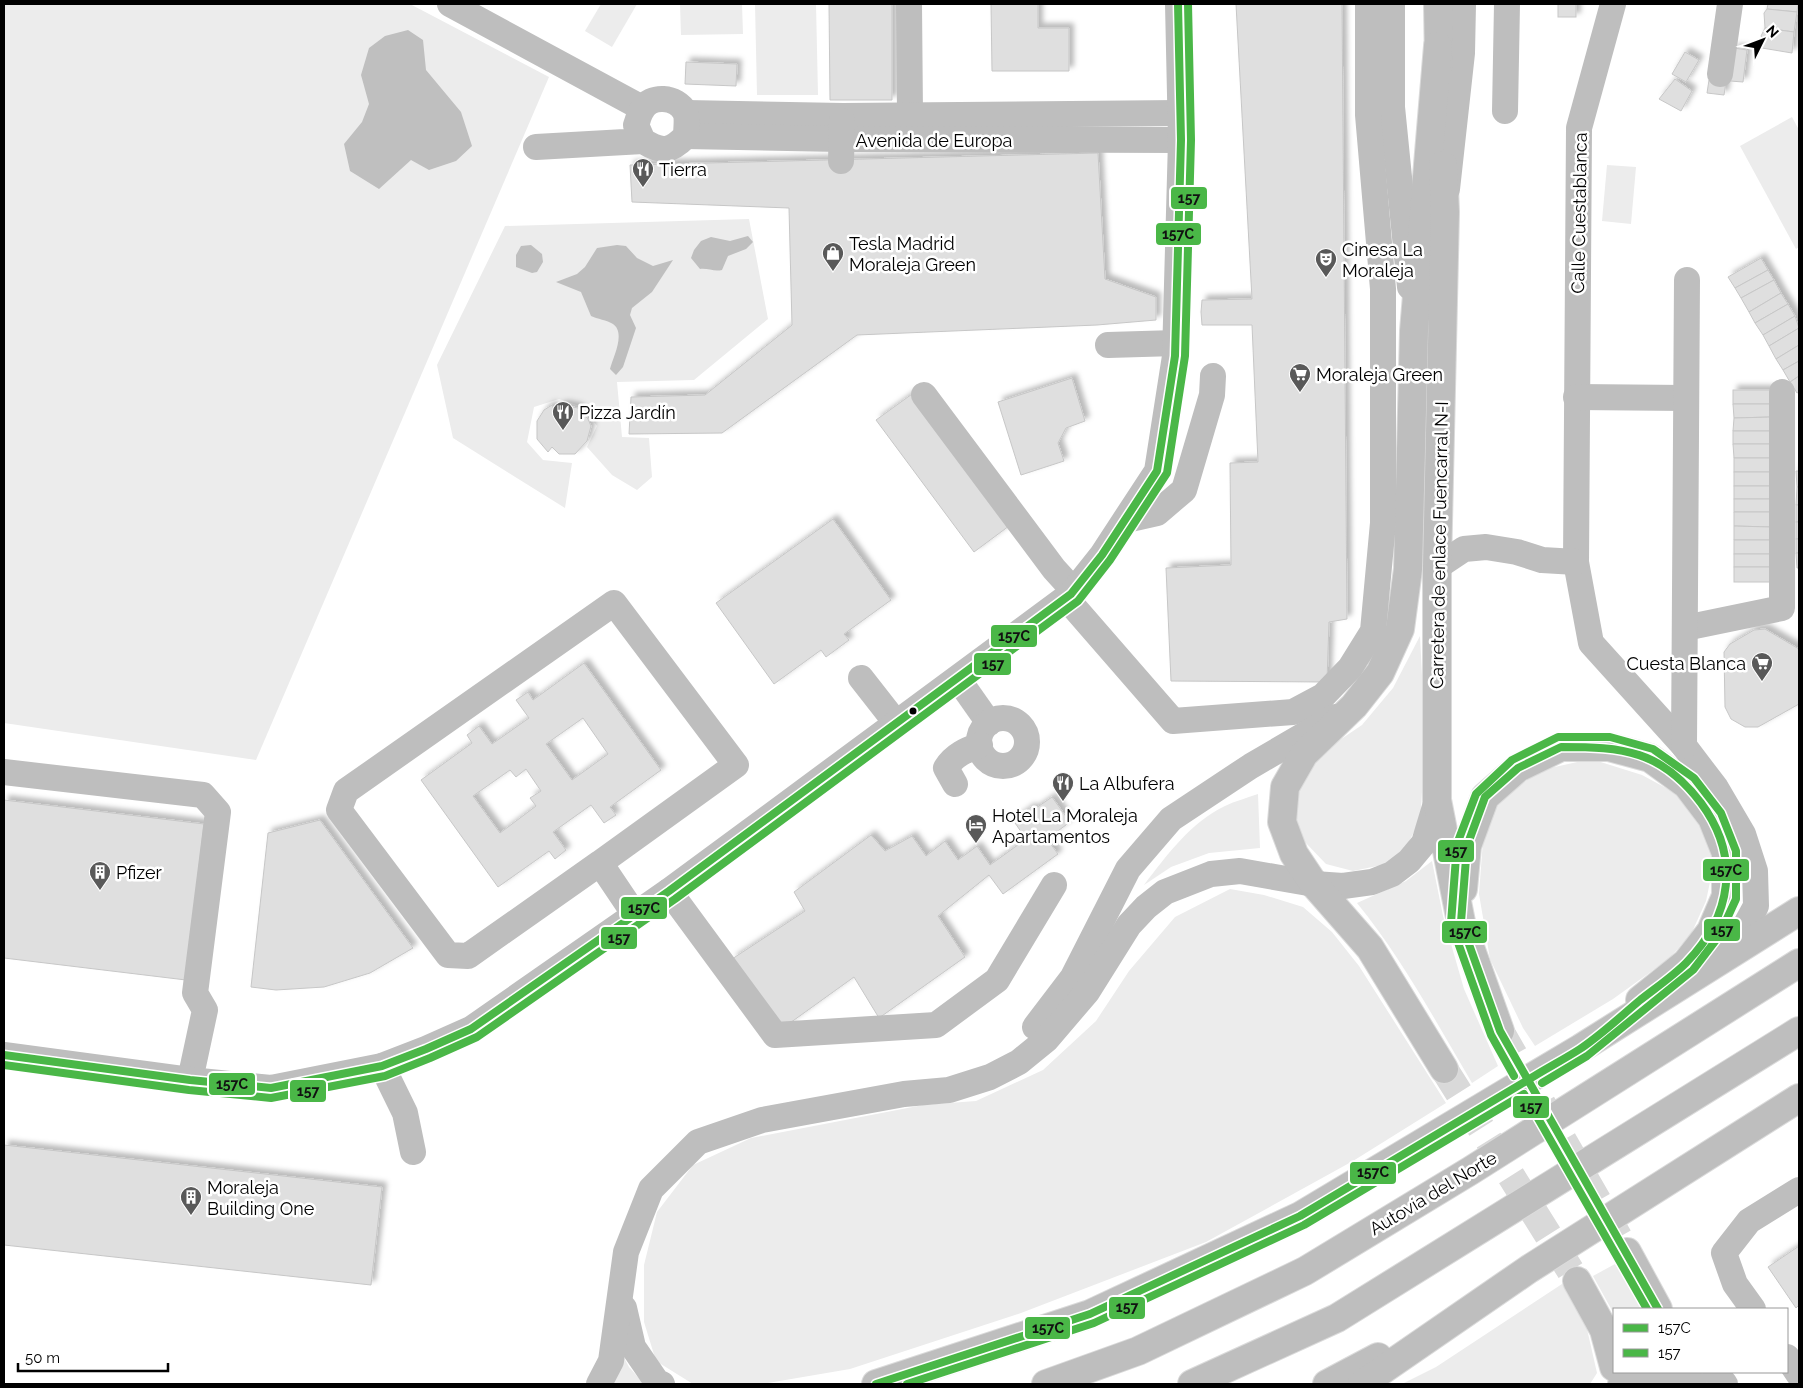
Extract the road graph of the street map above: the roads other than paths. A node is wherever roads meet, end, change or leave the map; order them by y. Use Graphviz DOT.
graph roads {
  1 [pos="450,4"];
  2 [pos="909,4"];
  3 [pos="1178,4"];
  4 [pos="1368,4"];
  5 [pos="1392,4"];
  6 [pos="1438,4"];
  7 [pos="1463,4"];
  8 [pos="1507,4"];
  9 [pos="1613,4"];
  10 [pos="1730,4"];
  11 [pos="1438,46"];
  12 [pos="1720,74"];
  13 [pos="642,108"];
  14 [pos="1506,111"];
  15 [pos="1180,113"];
  16 [pos="979,114"];
  17 [pos="910,115"];
  18 [pos="686,124"];
  19 [pos="842,138"];
  20 [pos="1181,140"];
  21 [pos="643,142"];
  22 [pos="536,147"];
  23 [pos="981,148"];
  24 [pos="1445,212"];
  25 [pos="1687,280"];
  26 [pos="1414,330"];
  27 [pos="1176,343"];
  28 [pos="1108,346"];
  29 [pos="1214,376"];
  30 [pos="1782,392"];
  31 [pos="924,395"];
  32 [pos="1576,397"];
  33 [pos="1686,398"];
  34 [pos="1126,520"];
  35 [pos="1576,562"];
  36 [pos="1437,567"];
  37 [pos="1070,595"];
  38 [pos="1790,606"];
  39 [pos="1685,628"];
  40 [pos="861,678"];
  41 [pos="958,679"];
  42 [pos="1354,706"];
  43 [pos="897,724"];
  44 [pos="1684,746"];
  45 [pos="4,772"];
  46 [pos="955,784"];
  47 [pos="1437,800"];
  48 [pos="600,863"];
  49 [pos="1314,884"];
  50 [pos="1054,885"];
  51 [pos="669,891"];
  52 [pos="1799,911"];
  53 [pos="635,915"];
  54 [pos="1461,922"];
  55 [pos="1686,963"];
  56 [pos="1799,964"];
  57 [pos="1500,1031"];
  58 [pos="1799,1031"];
  59 [pos="1581,1048"];
  60 [pos="4,1055"];
  61 [pos="382,1066"];
  62 [pos="1444,1070"];
  63 [pos="190,1080"];
  64 [pos="904,1094"];
  65 [pos="1799,1098"];
  66 [pos="412,1152"];
  67 [pos="1799,1190"];
  68 [pos="1628,1252"];
  69 [pos="1577,1281"];
  70 [pos="621,1293"];
  71 [pos="1480,1303"];
  72 [pos="1657,1308"];
  73 [pos="1668,1308"];
  74 [pos="1752,1308"];
  75 [pos="1788,1358"];
  76 [pos="1613,1363"];
  77 [pos="1716,1373"];
  78 [pos="1799,1374"];
  79 [pos="599,1384"];
  80 [pos="662,1384"];
  81 [pos="876,1384"];
  82 [pos="1046,1384"];
  83 [pos="1192,1384"];
  84 [pos="1327,1384"];
  85 [pos="1362,1384"];
  86 [pos="1622,1384"];
  87 [pos="1693,1384"];
  88 [pos="1725,1384"];
  1 -- 13 [label="street"];
  2 -- 17 [label="street"];
  3 -- 15 [label="street"];
  4 -- 37 [label="street"];
  5 -- 26 [label="street"];
  6 -- 11 [label="main road, Carretera de enlace Fuencarral N-I"];
  7 -- 24 [label="street"];
  8 -- 14 [label="street"];
  9 -- 32 [label="street, Calle Cuestablanca"];
  10 -- 12 [label="street"];
  11 -- 24 [label="main road, Carretera de enlace Fuencarral N-I"];
  11 -- 26 [label="main road, Carretera de enlace Fuencarral N-I"];
  13 -- 18 [label="street"];
  13 -- 21 [label="street"];
  15 -- 16 [label="street, Avenida de Europa"];
  15 -- 20 [label="street"];
  16 -- 17 [label="street, Avenida de Europa"];
  16 -- 23 [label="street"];
  17 -- 19 [label="street, Avenida de Europa"];
  18 -- 19 [label="street, Avenida de Europa"];
  18 -- 21 [label="street"];
  19 -- 23 [label="street, Avenida de Europa"];
  20 -- 23 [label="street, Avenida de Europa"];
  20 -- 27 [label="street"];
  21 -- 22 [label="street"];
  24 -- 36 [label="main road, Carretera de enlace Fuencarral N-I"];
  25 -- 33 [label="street"];
  26 -- 42 [label="main road, Carretera de enlace Fuencarral N-I"];
  27 -- 28 [label="street"];
  27 -- 34 [label="street"];
  29 -- 34 [label="street"];
  30 -- 38 [label="street"];
  31 -- 37 [label="street"];
  32 -- 33 [label="street"];
  32 -- 35 [label="street, Calle Cuestablanca"];
  33 -- 39 [label="street"];
  34 -- 37 [label="street"];
  35 -- 36 [label="street"];
  35 -- 44 [label="street, Calle Cuestablanca"];
  36 -- 47 [label="main road, Carretera de enlace Fuencarral N-I"];
  37 -- 41 [label="street"];
  38 -- 39 [label="street"];
  39 -- 44 [label="street"];
  40 -- 43 [label="street"];
  41 -- 43 [label="street"];
  41 -- 46 [label="street"];
  42 -- 49 [label="main road, Carretera de enlace Fuencarral N-I"];
  42 -- 64 [label="street"];
  43 -- 51 [label="street"];
  44 -- 55 [label="street, Calle Cuestablanca"];
  45 -- 63 [label="street"];
  47 -- 49 [label="street"];
  47 -- 54 [label="main road, Carretera de enlace Fuencarral N-I"];
  48 -- 48 [label="street"];
  48 -- 53 [label="street"];
  49 -- 62 [label="main road, Carretera de enlace Fuencarral N-I"];
  49 -- 64 [label="street"];
  50 -- 51 [label="street"];
  51 -- 53 [label="street"];
  52 -- 59 [label="main road"];
  53 -- 61 [label="street"];
  54 -- 55 [label="main road, Carretera de enlace Fuencarral N-I"];
  54 -- 57 [label="main road, Carretera de enlace Fuencarral N-I"];
  55 -- 59 [label="main road, Carretera de enlace Fuencarral N-I"];
  56 -- 82 [label="main road, Autovía del Norte"];
  58 -- 83 [label="main road"];
  59 -- 81 [label="main road"];
  60 -- 63 [label="street"];
  61 -- 63 [label="street"];
  61 -- 66 [label="street"];
  64 -- 70 [label="street"];
  65 -- 71 [label="main road"];
  67 -- 74 [label="street"];
  68 -- 72 [label="main road"];
  68 -- 73 [label="street"];
  69 -- 76 [label="main road"];
  70 -- 79 [label="street"];
  70 -- 80 [label="street"];
  71 -- 84 [label="main road"];
  71 -- 85 [label="main road"];
  75 -- 78 [label="street"];
  77 -- 88 [label="street"];
  86 -- 87 [label="main road"];
}
